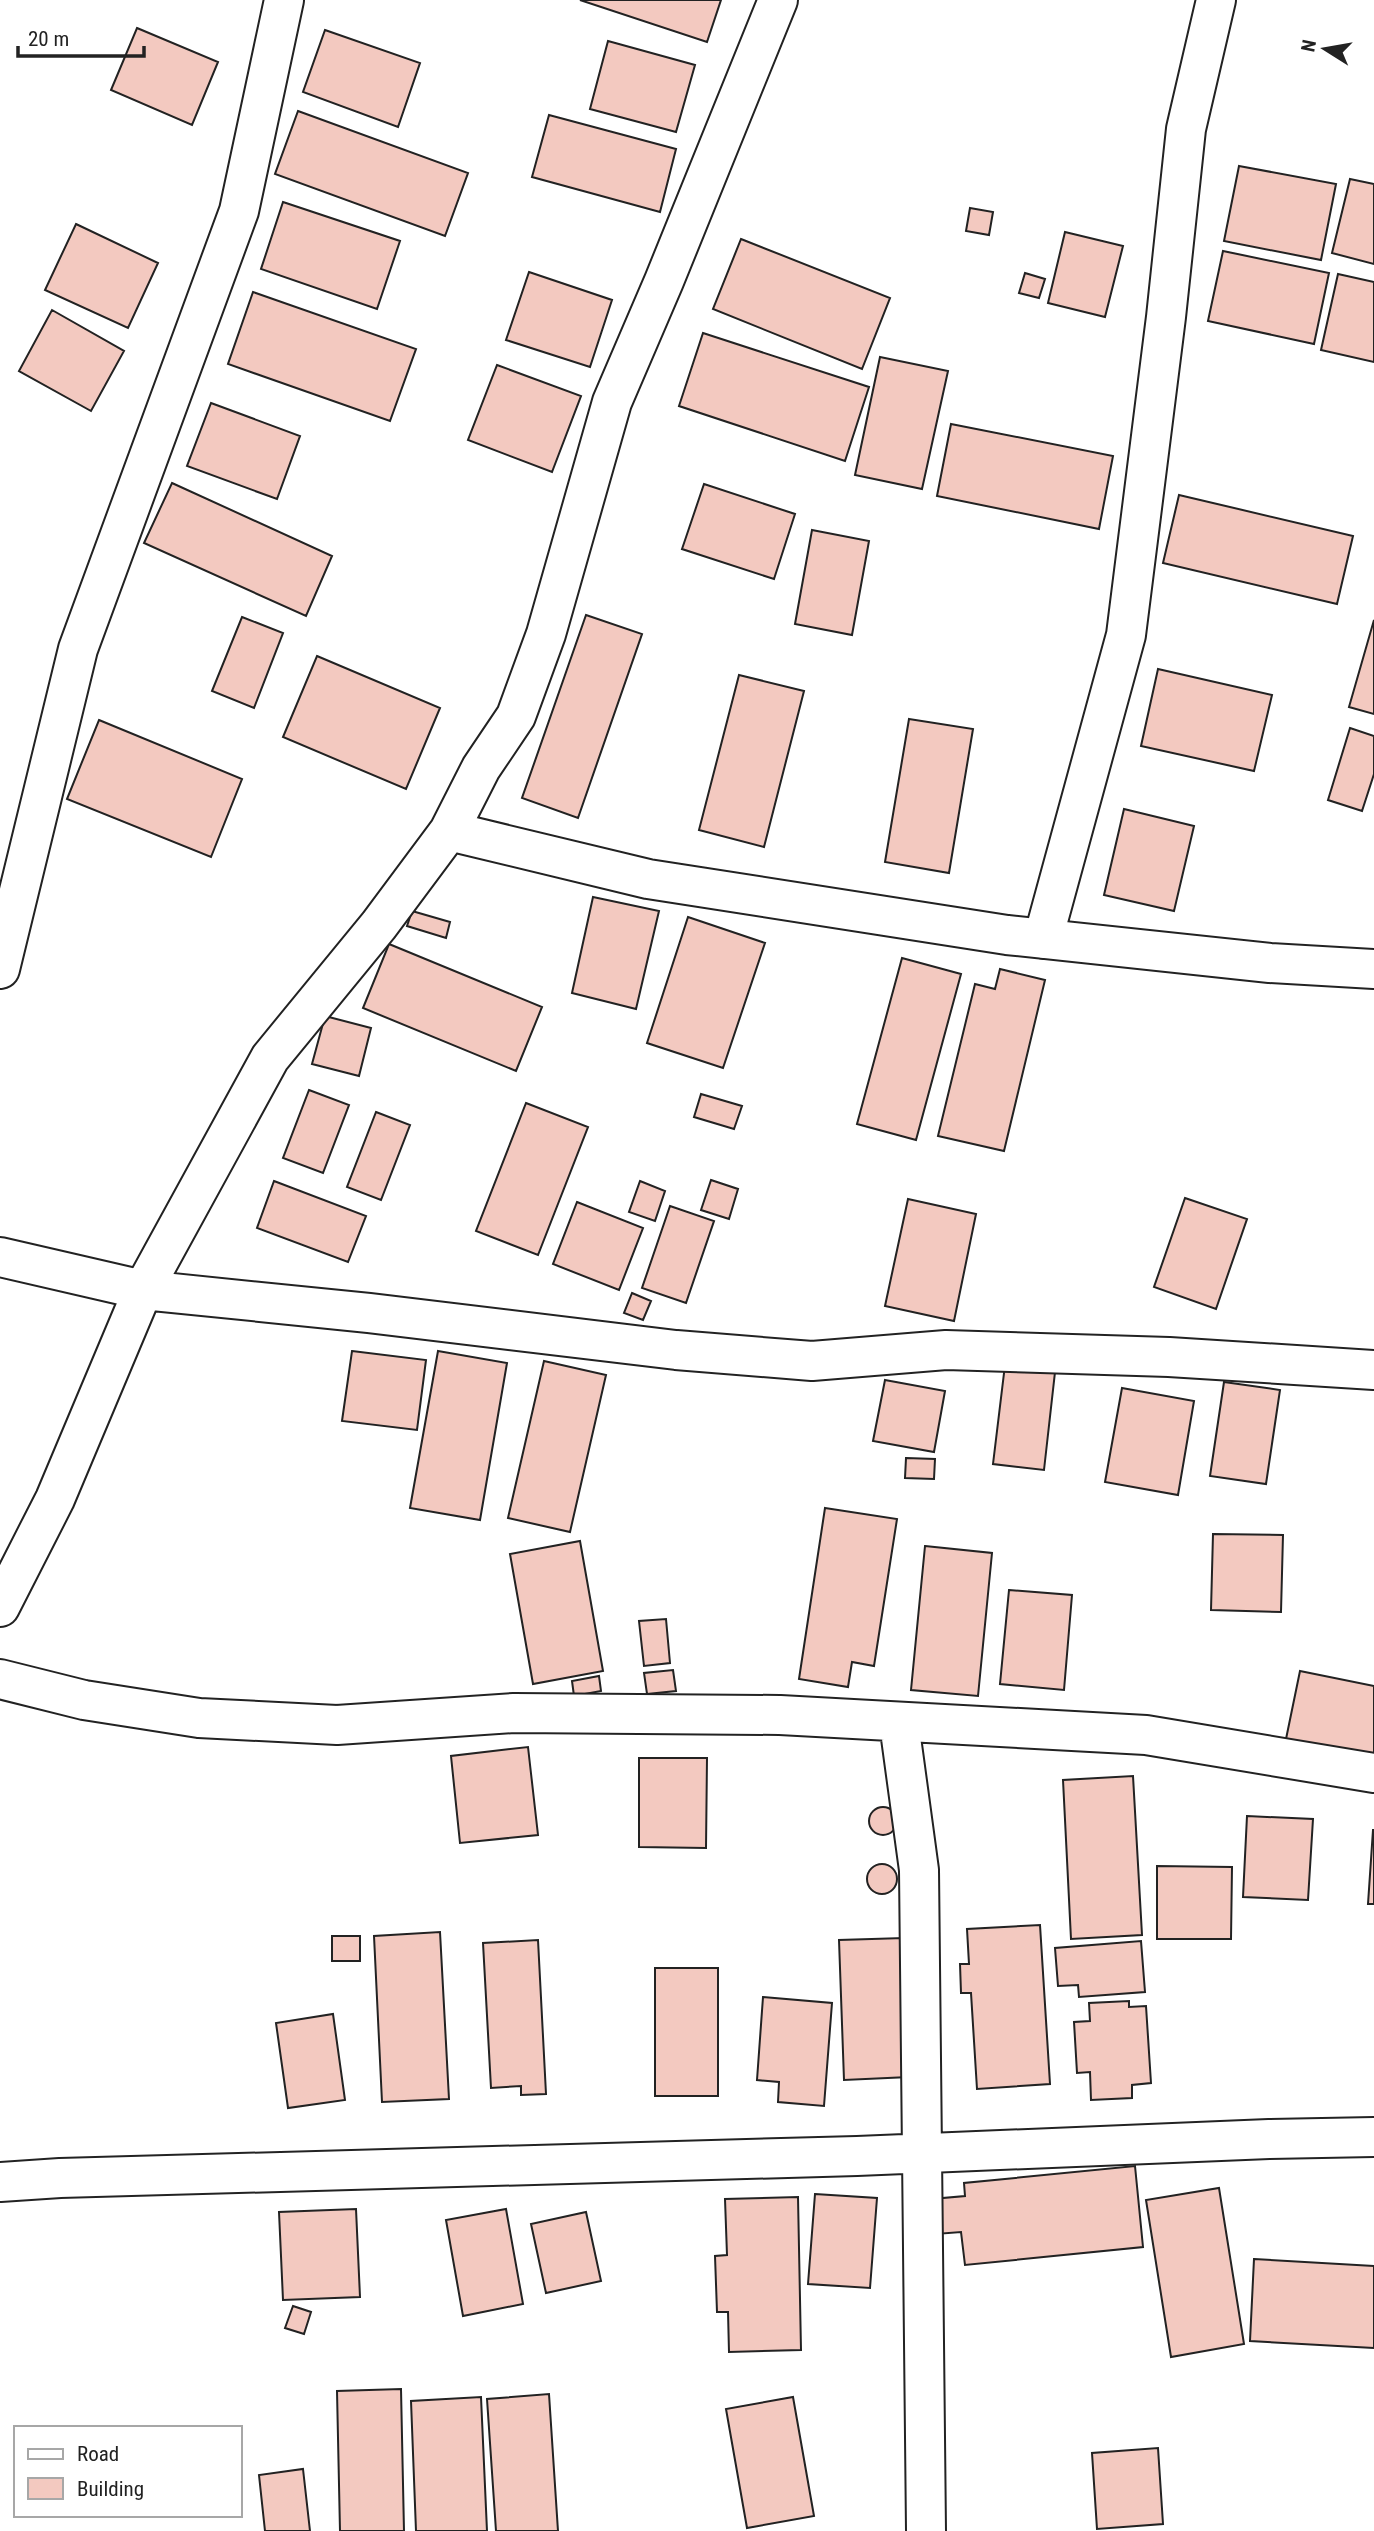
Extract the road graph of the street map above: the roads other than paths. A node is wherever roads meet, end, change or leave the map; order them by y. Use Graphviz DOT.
graph roads {
  1 [pos="284,0"];
  2 [pos="778,0"];
  3 [pos="1216,0"];
  4 [pos="449,831"];
  5 [pos="1043,939"];
  6 [pos="0,969"];
  7 [pos="1374,969"];
  8 [pos="0,1257"];
  9 [pos="143,1290"];
  10 [pos="1374,1370"];
  11 [pos="0,1607"];
  12 [pos="0,1679"];
  13 [pos="899,1723"];
  14 [pos="1374,1773"];
  15 [pos="1374,2137"];
  16 [pos="921,2153"];
  17 [pos="0,2182"];
  18 [pos="926,2531"];
  1 -- 6 [label="street"];
  2 -- 4 [label="street"];
  3 -- 5 [label="street"];
  4 -- 5 [label="street"];
  4 -- 9 [label="street"];
  5 -- 7 [label="street"];
  8 -- 9 [label="street"];
  9 -- 10 [label="street"];
  9 -- 11 [label="street"];
  12 -- 13 [label="street"];
  13 -- 14 [label="street"];
  13 -- 16 [label="street"];
  15 -- 16 [label="street"];
  16 -- 17 [label="street"];
  16 -- 18 [label="street"];
}
